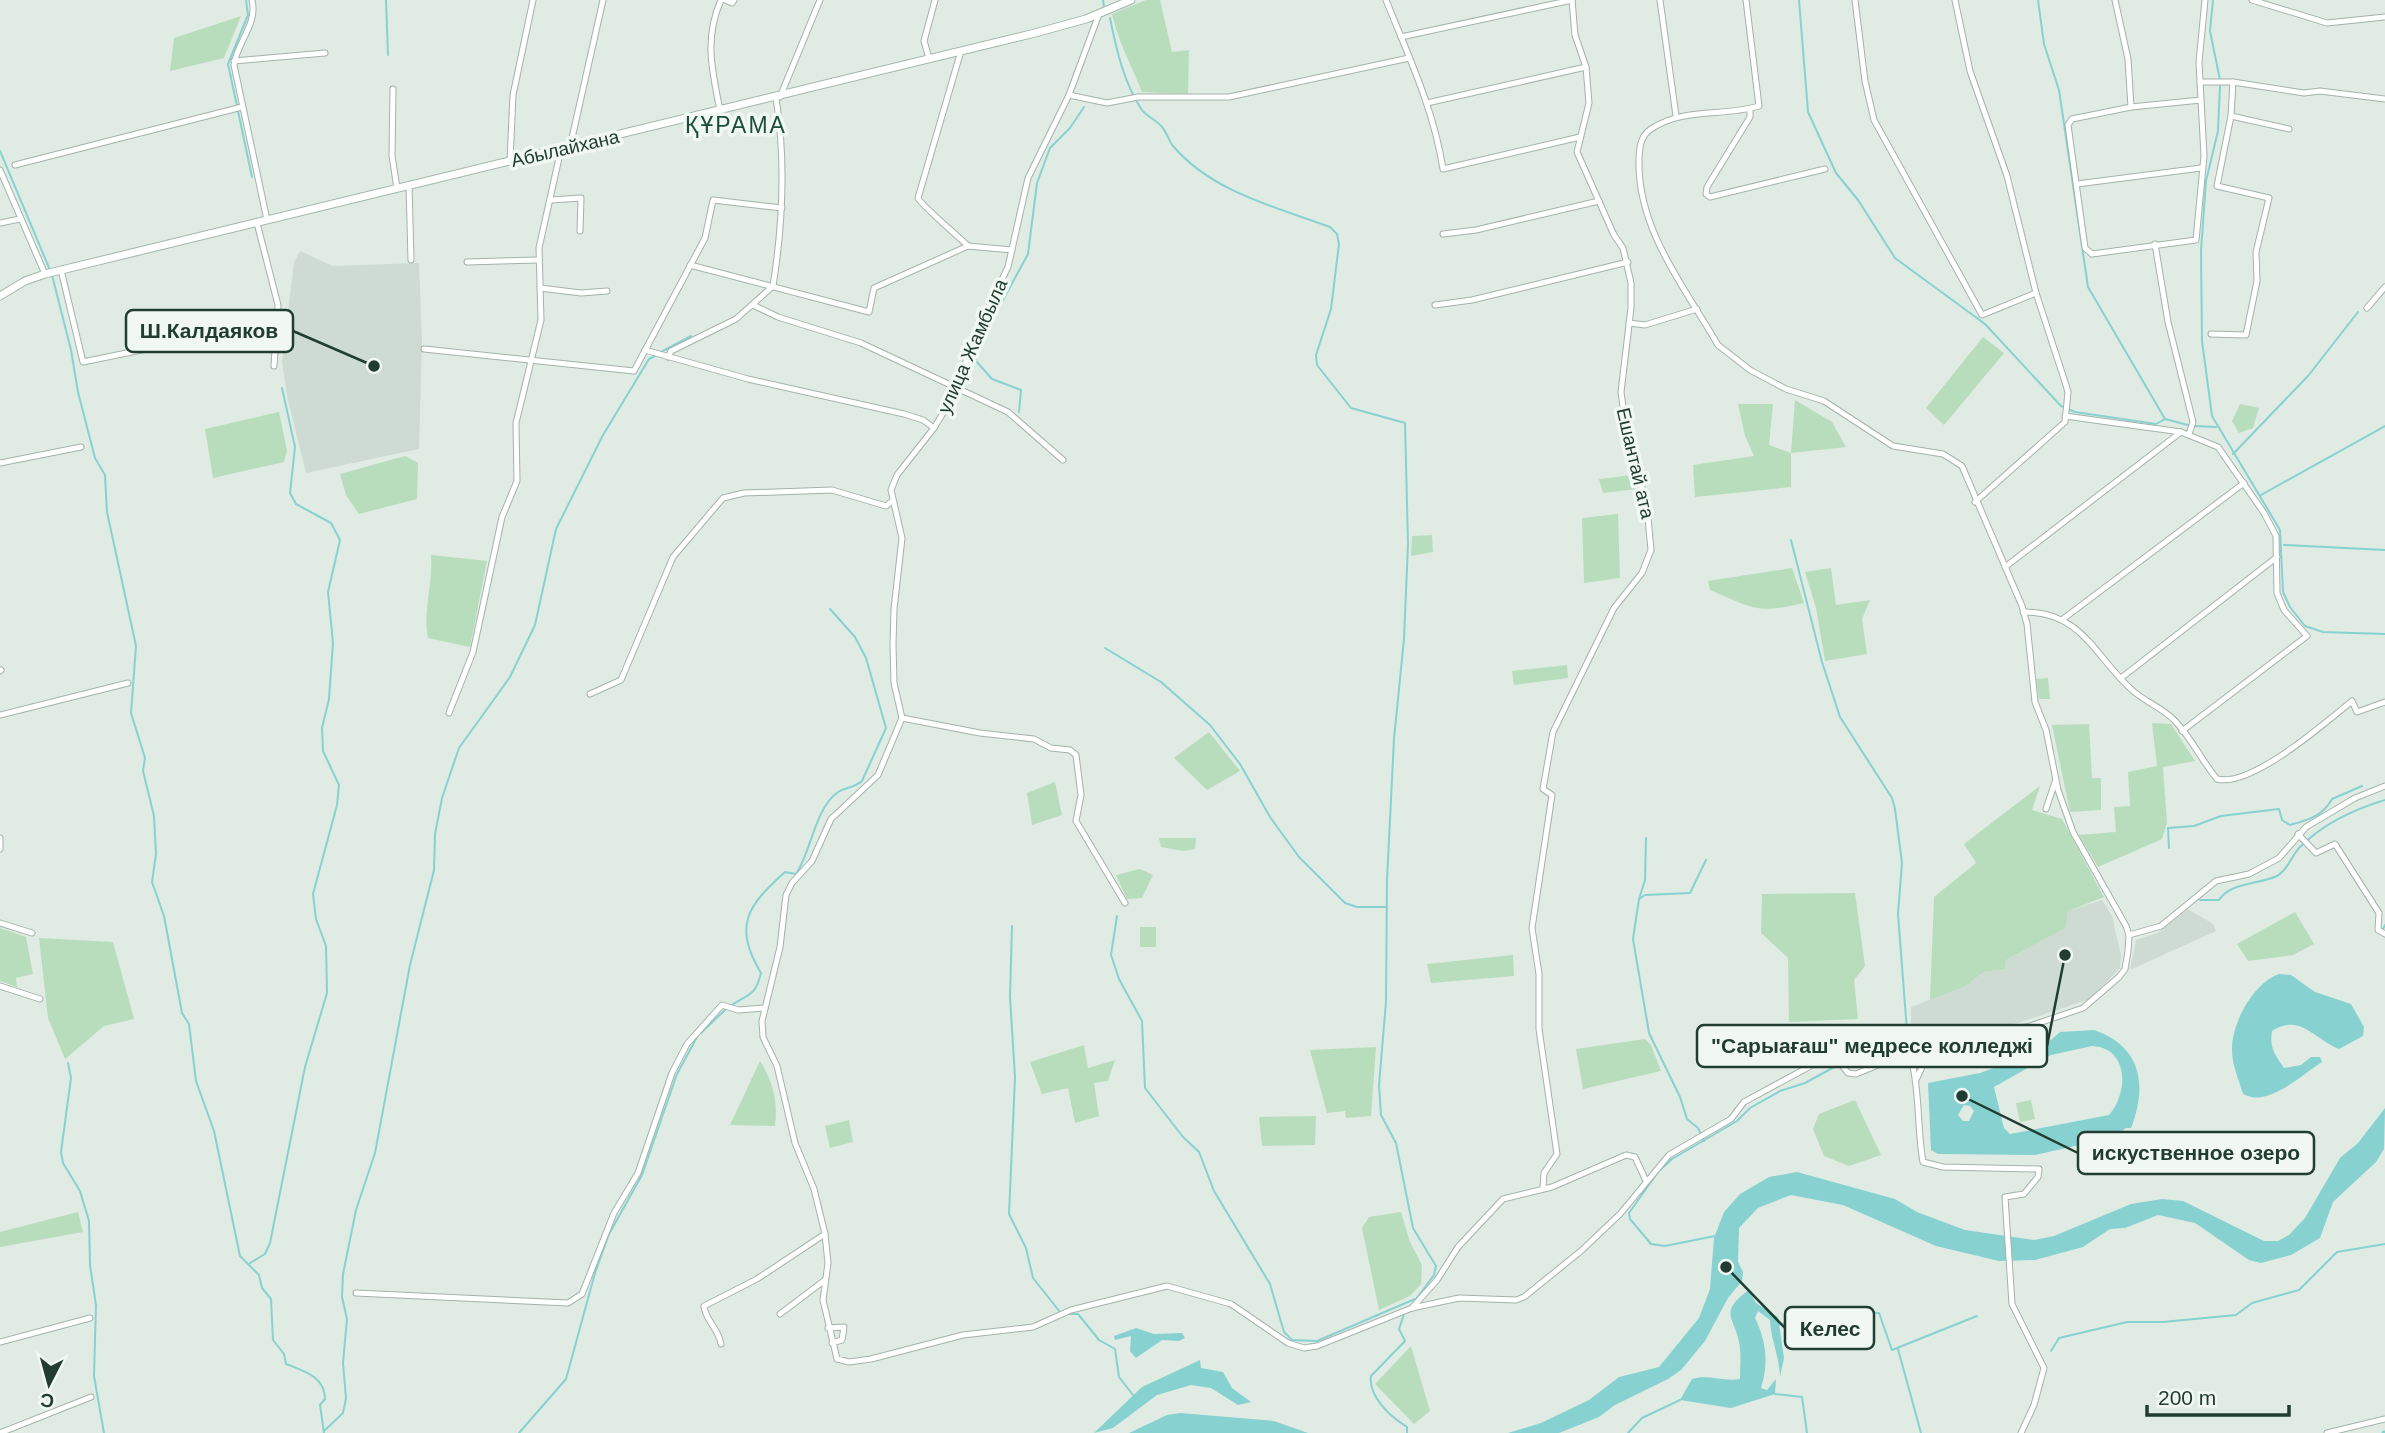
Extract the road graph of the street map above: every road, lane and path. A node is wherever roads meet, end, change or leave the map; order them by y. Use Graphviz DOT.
graph roads {
  1 [pos="253,0"];
  2 [pos="533,0"];
  3 [pos="603,0"];
  4 [pos="723,0"];
  5 [pos="734,0"];
  6 [pos="820,0"];
  7 [pos="935,0"];
  8 [pos="1131,0"];
  9 [pos="1386,0"];
  10 [pos="1572,0"];
  11 [pos="1660,0"];
  12 [pos="1746,0"];
  13 [pos="1855,0"];
  14 [pos="1955,0"];
  15 [pos="2115,0"];
  16 [pos="2205,0"];
  17 [pos="2252,0"];
  18 [pos="1113,4"];
  19 [pos="1100,14"];
  20 [pos="2385,18"];
  21 [pos="1401,37"];
  22 [pos="961,51"];
  23 [pos="324,53"];
  24 [pos="929,58"];
  25 [pos="1409,58"];
  26 [pos="234,61"];
  27 [pos="1586,67"];
  28 [pos="2200,82"];
  29 [pos="2233,82"];
  30 [pos="393,89"];
  31 [pos="1069,95"];
  32 [pos="778,97"];
  33 [pos="2385,99"];
  34 [pos="2201,100"];
  35 [pos="1427,103"];
  36 [pos="242,107"];
  37 [pos="2131,107"];
  38 [pos="1750,109"];
  39 [pos="720,110"];
  40 [pos="1676,116"];
  41 [pos="2231,116"];
  42 [pos="2289,128"];
  43 [pos="1580,137"];
  44 [pos="570,147"];
  45 [pos="561,149"];
  46 [pos="510,161"];
  47 [pos="15,164"];
  48 [pos="2202,168"];
  49 [pos="1825,169"];
  50 [pos="0,170"];
  51 [pos="2077,184"];
  52 [pos="409,186"];
  53 [pos="397,188"];
  54 [pos="550,200"];
  55 [pos="1599,201"];
  56 [pos="782,208"];
  57 [pos="20,219"];
  58 [pos="267,220"];
  59 [pos="0,223"];
  60 [pos="257,223"];
  61 [pos="580,231"];
  62 [pos="1443,234"];
  63 [pos="2155,244"];
  64 [pos="968,246"];
  65 [pos="1012,250"];
  66 [pos="411,260"];
  67 [pos="538,260"];
  68 [pos="467,262"];
  69 [pos="1628,262"];
  70 [pos="690,265"];
  71 [pos="58,271"];
  72 [pos="45,274"];
  73 [pos="773,286"];
  74 [pos="2385,287"];
  75 [pos="540,288"];
  76 [pos="607,291"];
  77 [pos="2036,293"];
  78 [pos="0,296"];
  79 [pos="753,305"];
  80 [pos="1435,305"];
  81 [pos="2367,308"];
  82 [pos="1697,309"];
  83 [pos="277,321"];
  84 [pos="1629,323"];
  85 [pos="2211,334"];
  86 [pos="424,349"];
  87 [pos="645,350"];
  88 [pos="668,357"];
  89 [pos="532,359"];
  90 [pos="274,366"];
  91 [pos="957,390"];
  92 [pos="2065,416"];
  93 [pos="934,428"];
  94 [pos="2180,432"];
  95 [pos="2189,434"];
  96 [pos="81,447"];
  97 [pos="1063,460"];
  98 [pos="0,463"];
  99 [pos="2244,483"];
  100 [pos="891,502"];
  101 [pos="1975,502"];
  102 [pos="2277,557"];
  103 [pos="2005,566"];
  104 [pos="2024,612"];
  105 [pos="2063,619"];
  106 [pos="2121,678"];
  107 [pos="128,682"];
  108 [pos="590,694"];
  109 [pos="2385,702"];
  110 [pos="449,713"];
  111 [pos="0,715"];
  112 [pos="902,718"];
  113 [pos="2182,732"];
  114 [pos="2056,779"];
  115 [pos="2385,786"];
  116 [pos="2046,809"];
  117 [pos="2298,834"];
  118 [pos="0,838"];
  119 [pos="0,849"];
  120 [pos="1125,903"];
  121 [pos="0,923"];
  122 [pos="32,933"];
  123 [pos="2385,934"];
  124 [pos="2129,935"];
  125 [pos="0,986"];
  126 [pos="40,999"];
  127 [pos="765,1008"];
  128 [pos="1923,1048"];
  129 [pos="1936,1048"];
  130 [pos="1912,1051"];
  131 [pos="1901,1057"];
  132 [pos="1927,1061"];
  133 [pos="1912,1062"];
  134 [pos="1916,1081"];
  135 [pos="1646,1181"];
  136 [pos="1543,1188"];
  137 [pos="825,1234"];
  138 [pos="825,1280"];
  139 [pos="356,1293"];
  140 [pos="1412,1308"];
  141 [pos="780,1314"];
  142 [pos="90,1318"];
  143 [pos="828,1328"];
  144 [pos="0,1342"];
  145 [pos="832,1343"];
  146 [pos="721,1344"];
  147 [pos="91,1397"];
  148 [pos="2385,1419"];
  149 [pos="0,1433"];
  150 [pos="2021,1433"];
  151 [pos="2327,1433"];
  1 -- 26 [label="street"];
  2 -- 46 [label="street"];
  3 -- 44 [label="street"];
  4 -- 5 [label="street"];
  4 -- 39 [label="street"];
  6 -- 32 [label="street"];
  7 -- 24 [label="street"];
  8 -- 18 [label="main road, Абылайхана"];
  9 -- 21 [label="street"];
  10 -- 21 [label="street"];
  10 -- 27 [label="street, Ешантай ата"];
  11 -- 40 [label="street"];
  12 -- 38 [label="street"];
  13 -- 77 [label="street"];
  14 -- 77 [label="street"];
  15 -- 37 [label="street"];
  16 -- 28 [label="street"];
  17 -- 20 [label="street"];
  18 -- 19 [label="main road, Абылайхана"];
  19 -- 22 [label="main road, Абылайхана"];
  19 -- 31 [label="street, улица Жамбыла"];
  21 -- 25 [label="street"];
  22 -- 24 [label="main road, Абылайхана"];
  22 -- 64 [label="street"];
  23 -- 26 [label="street"];
  24 -- 32 [label="main road, Абылайхана"];
  25 -- 31 [label="street"];
  25 -- 35 [label="street"];
  26 -- 36 [label="street"];
  27 -- 35 [label="street"];
  27 -- 43 [label="street, Ешантай ата"];
  28 -- 29 [label="street"];
  28 -- 34 [label="street"];
  29 -- 33 [label="street"];
  29 -- 41 [label="street"];
  30 -- 53 [label="street"];
  31 -- 65 [label="street, улица Жамбыла"];
  32 -- 39 [label="main road, Абылайхана"];
  32 -- 56 [label="street"];
  34 -- 37 [label="street"];
  34 -- 48 [label="street"];
  35 -- 43 [label="street"];
  36 -- 47 [label="street"];
  36 -- 58 [label="street"];
  37 -- 51 [label="street"];
  38 -- 40 [label="street"];
  38 -- 49 [label="street"];
  39 -- 44 [label="main road, Абылайхана"];
  40 -- 82 [label="street"];
  41 -- 42 [label="street"];
  41 -- 85 [label="street"];
  43 -- 55 [label="street, Ешантай ата"];
  44 -- 45 [label="main road, Абылайхана"];
  45 -- 46 [label="main road, Абылайхана"];
  45 -- 54 [label="street"];
  46 -- 52 [label="main road, Абылайхана"];
  48 -- 51 [label="street"];
  48 -- 63 [label="street"];
  50 -- 57 [label="street"];
  51 -- 63 [label="street"];
  52 -- 53 [label="main road, Абылайхана"];
  52 -- 66 [label="street"];
  53 -- 58 [label="main road, Абылайхана"];
  54 -- 61 [label="street"];
  54 -- 67 [label="street"];
  55 -- 62 [label="street"];
  55 -- 69 [label="street, Ешантай ата"];
  56 -- 70 [label="street"];
  56 -- 73 [label="street"];
  57 -- 59 [label="street"];
  57 -- 72 [label="street"];
  58 -- 60 [label="main road, Абылайхана"];
  60 -- 71 [label="main road, Абылайхана"];
  60 -- 83 [label="street"];
  63 -- 95 [label="street"];
  64 -- 65 [label="street"];
  64 -- 73 [label="street"];
  65 -- 91 [label="street, улица Жамбыла"];
  67 -- 68 [label="street"];
  67 -- 75 [label="street"];
  69 -- 80 [label="street"];
  69 -- 84 [label="street, Ешантай ата"];
  70 -- 73 [label="street"];
  70 -- 87 [label="street"];
  71 -- 72 [label="main road, Абылайхана"];
  71 -- 83 [label="street"];
  72 -- 78 [label="main road, Абылайхана"];
  73 -- 79 [label="street"];
  74 -- 81 [label="street"];
  75 -- 76 [label="street"];
  75 -- 89 [label="street"];
  77 -- 92 [label="street"];
  79 -- 88 [label="street"];
  79 -- 91 [label="street"];
  82 -- 84 [label="street"];
  82 -- 101 [label="street"];
  83 -- 90 [label="street"];
  84 -- 136 [label="street, Ешантай ата"];
  86 -- 89 [label="street"];
  87 -- 88 [label="street"];
  87 -- 89 [label="street"];
  88 -- 93 [label="street"];
  89 -- 110 [label="street"];
  91 -- 93 [label="street, улица Жамбыла"];
  91 -- 97 [label="street"];
  92 -- 94 [label="street"];
  92 -- 101 [label="street"];
  93 -- 100 [label="street, улица Жамбыла"];
  94 -- 95 [label="street"];
  94 -- 103 [label="street"];
  95 -- 99 [label="street"];
  96 -- 98 [label="street"];
  99 -- 102 [label="street"];
  99 -- 105 [label="street"];
  100 -- 108 [label="street"];
  100 -- 112 [label="street"];
  101 -- 103 [label="street"];
  102 -- 106 [label="street"];
  102 -- 113 [label="street"];
  103 -- 104 [label="street"];
  104 -- 105 [label="street"];
  104 -- 114 [label="street"];
  105 -- 106 [label="street"];
  106 -- 113 [label="street"];
  107 -- 111 [label="street"];
  109 -- 113 [label="street"];
  112 -- 120 [label="street"];
  112 -- 127 [label="street"];
  114 -- 116 [label="street"];
  114 -- 124 [label="street"];
  115 -- 117 [label="street"];
  117 -- 123 [label="street"];
  117 -- 124 [label="street"];
  118 -- 119 [label="street"];
  121 -- 122 [label="street"];
  124 -- 129 [label="street"];
  125 -- 126 [label="street"];
  127 -- 137 [label="street"];
  127 -- 139 [label="street"];
  128 -- 129 [label="street"];
  128 -- 130 [label="street"];
  128 -- 132 [label="street"];
  129 -- 132 [label="street"];
  130 -- 131 [label="street"];
  130 -- 133 [label="street"];
  131 -- 133 [label="street"];
  131 -- 135 [label="street"];
  132 -- 133 [label="street"];
  132 -- 134 [label="street"];
  133 -- 134 [label="street"];
  134 -- 150 [label="street"];
  135 -- 136 [label="street"];
  135 -- 140 [label="street"];
  136 -- 140 [label="street"];
  137 -- 138 [label="street"];
  137 -- 146 [label="street"];
  138 -- 141 [label="street"];
  138 -- 143 [label="street"];
  140 -- 145 [label="street"];
  142 -- 144 [label="street"];
  143 -- 145 [label="street"];
  143 -- 145 [label="street"];
  147 -- 149 [label="street"];
  148 -- 151 [label="street"];
}
